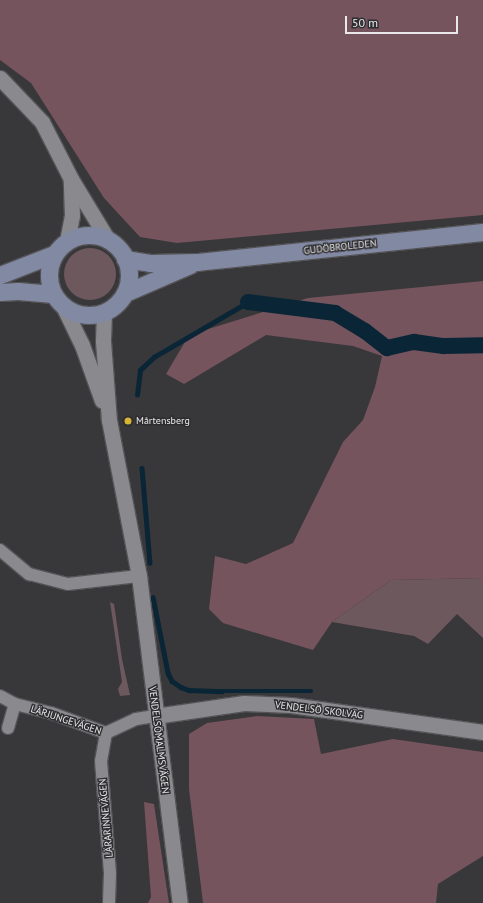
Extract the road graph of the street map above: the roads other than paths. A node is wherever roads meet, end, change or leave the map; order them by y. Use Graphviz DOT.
graph roads {
  1 [pos="0,78"];
  2 [pos="71,179"];
  3 [pos="483,232"];
  4 [pos="108,240"];
  5 [pos="67,241"];
  6 [pos="54,254"];
  7 [pos="125,258"];
  8 [pos="197,262"];
  9 [pos="0,275"];
  10 [pos="0,292"];
  11 [pos="125,293"];
  12 [pos="53,294"];
  13 [pos="64,308"];
  14 [pos="104,312"];
  15 [pos="109,420"];
  16 [pos="0,550"];
  17 [pos="139,576"];
  18 [pos="0,696"];
  19 [pos="15,704"];
  20 [pos="156,716"];
  21 [pos="8,728"];
  22 [pos="483,732"];
  23 [pos="106,733"];
  24 [pos="109,903"];
  25 [pos="180,903"];
  1 -- 2 [label="street"];
  2 -- 4 [label="street"];
  2 -- 5 [label="street"];
  3 -- 8 [label="main road, GUDÖBROLEDEN"];
  4 -- 5 [label="main road"];
  4 -- 7 [label="main road"];
  5 -- 6 [label="main road"];
  6 -- 9 [label="main road"];
  6 -- 12 [label="main road"];
  7 -- 8 [label="main road, GUDÖBROLEDEN"];
  7 -- 11 [label="main road"];
  8 -- 11 [label="main road, GUDÖBROLEDEN"];
  10 -- 12 [label="main road"];
  11 -- 14 [label="main road"];
  12 -- 13 [label="main road"];
  13 -- 14 [label="main road"];
  13 -- 15 [label="street, VENDELSÖMALMSVÄGEN"];
  14 -- 15 [label="street, VENDELSÖMALMSVÄGEN"];
  15 -- 17 [label="street, VENDELSÖMALMSVÄGEN"];
  16 -- 17 [label="street"];
  17 -- 20 [label="street, VENDELSÖMALMSVÄGEN"];
  18 -- 19 [label="street, LÄRJUNGEVÄGEN"];
  19 -- 21 [label="street"];
  19 -- 23 [label="street, LÄRJUNGEVÄGEN"];
  20 -- 22 [label="street, VENDELSÖ SKOLVÄG"];
  20 -- 23 [label="street, LÄRJUNGEVÄGEN"];
  20 -- 25 [label="street, VENDELSÖMALMSVÄGEN"];
  23 -- 24 [label="street, LÄRARINNEVÄGEN"];
}
